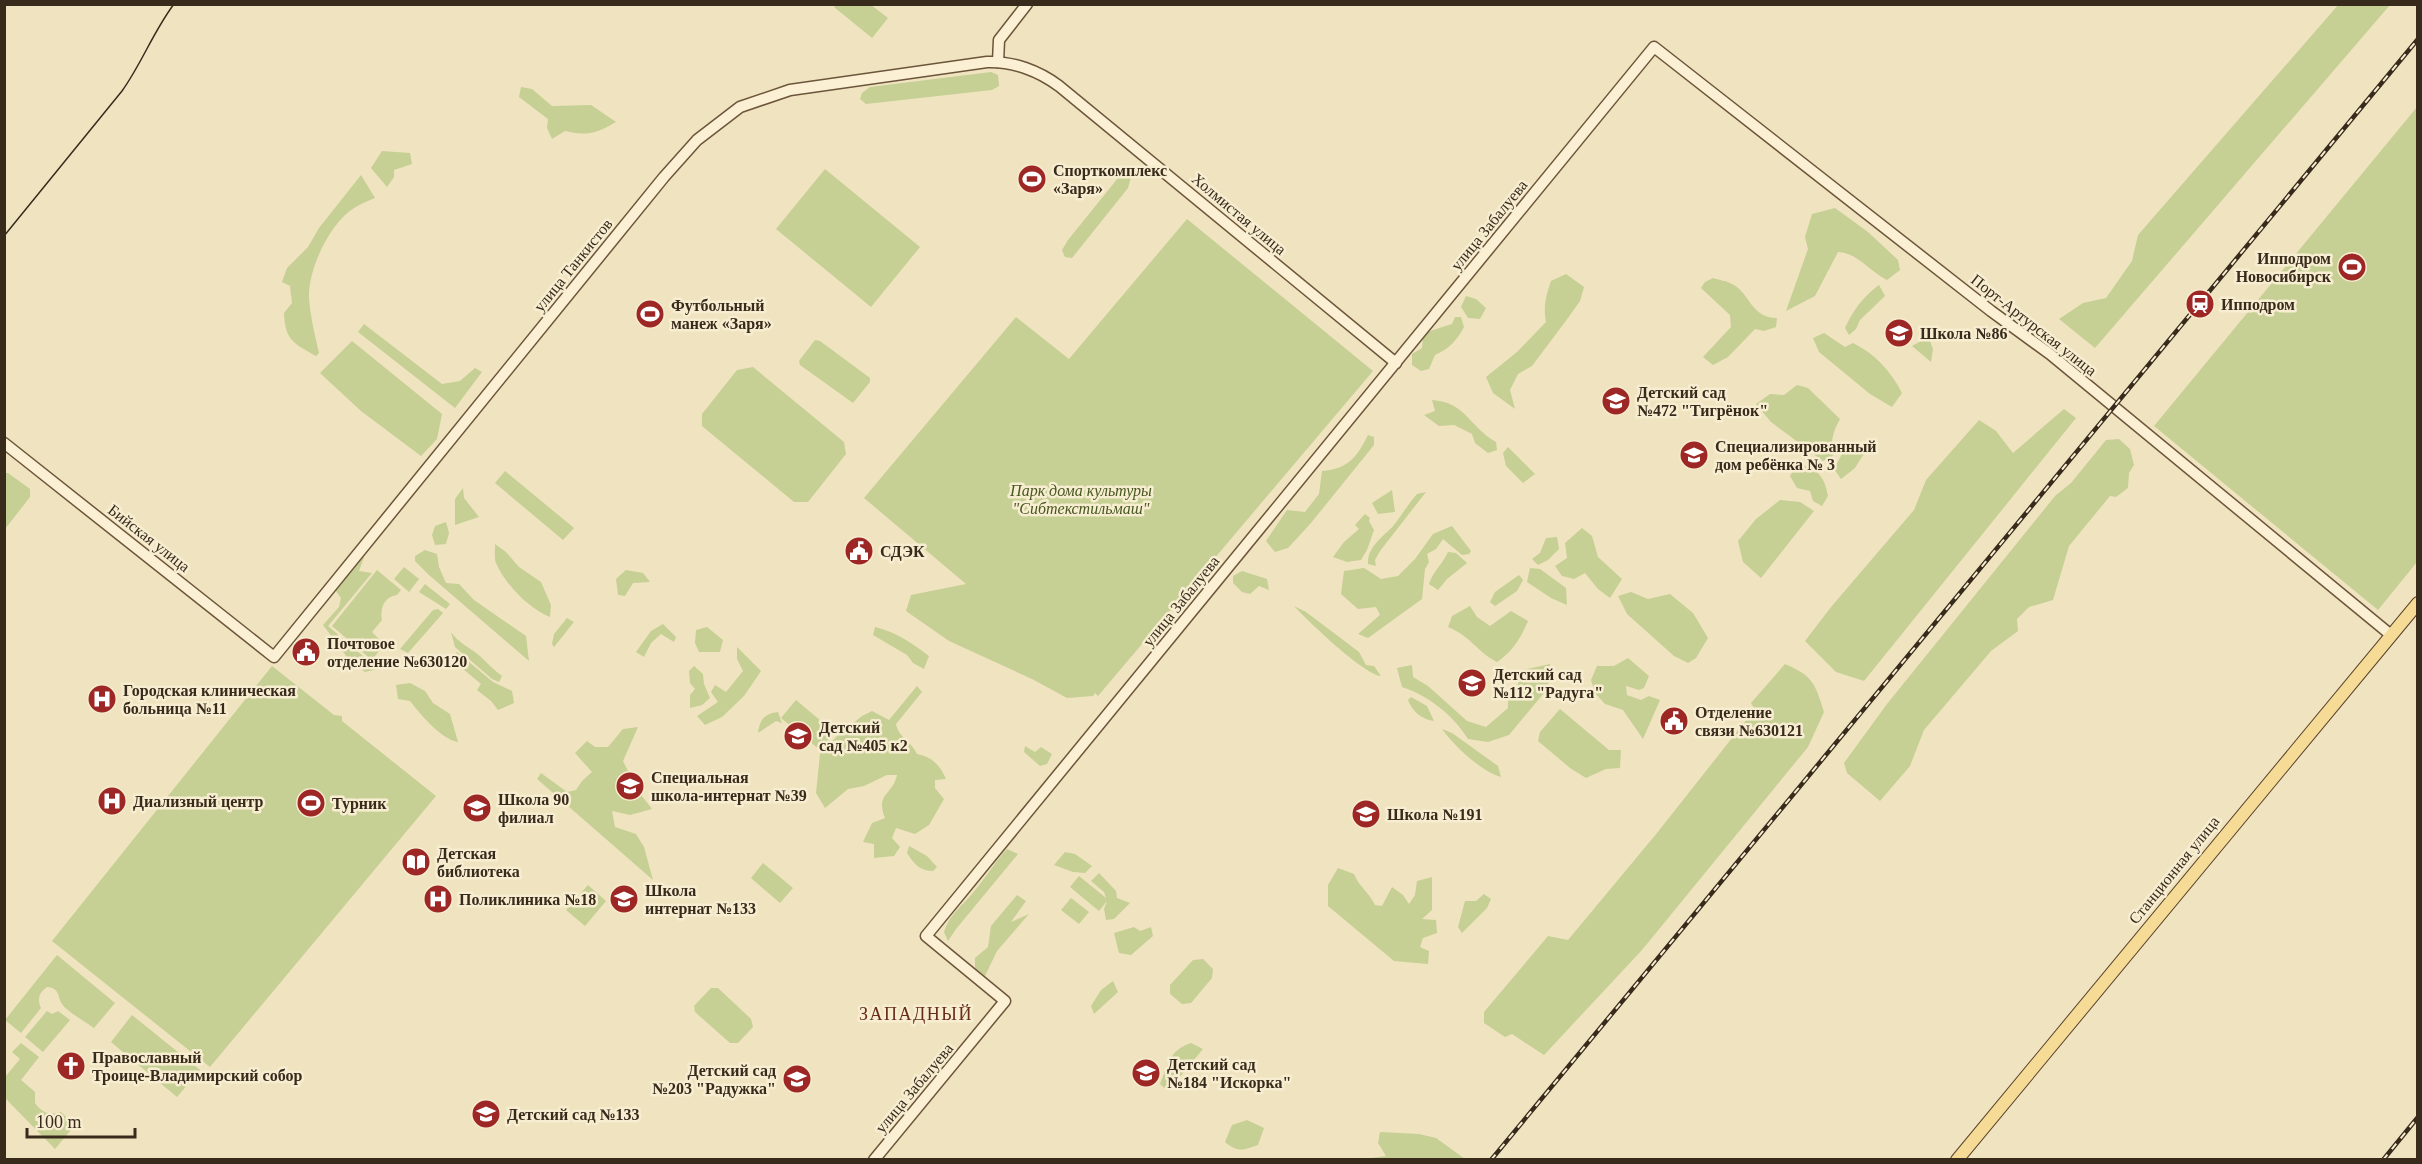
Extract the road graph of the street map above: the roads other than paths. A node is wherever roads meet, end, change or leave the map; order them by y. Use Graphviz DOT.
graph roads {
  1 [pos="1027,4"];
  2 [pos="1654,47"];
  3 [pos="998,62"];
  4 [pos="1396,363"];
  5 [pos="4,443"];
  6 [pos="2418,603"];
  7 [pos="2391,634"];
  8 [pos="274,657"];
  9 [pos="874,1160"];
  10 [pos="1957,1160"];
  1 -- 3 [label="street"];
  2 -- 4 [label="street, улица Забалуева"];
  2 -- 7 [label="street, Порт-Артурская улица"];
  3 -- 4 [label="street, Холмистая улица"];
  3 -- 8 [label="street, улица Танкистов"];
  4 -- 9 [label="street, улица Забалуева"];
  5 -- 8 [label="street, Бийская улица"];
  6 -- 7 [label="main road, Станционная улица"];
  7 -- 10 [label="main road, Станционная улица"];
}
